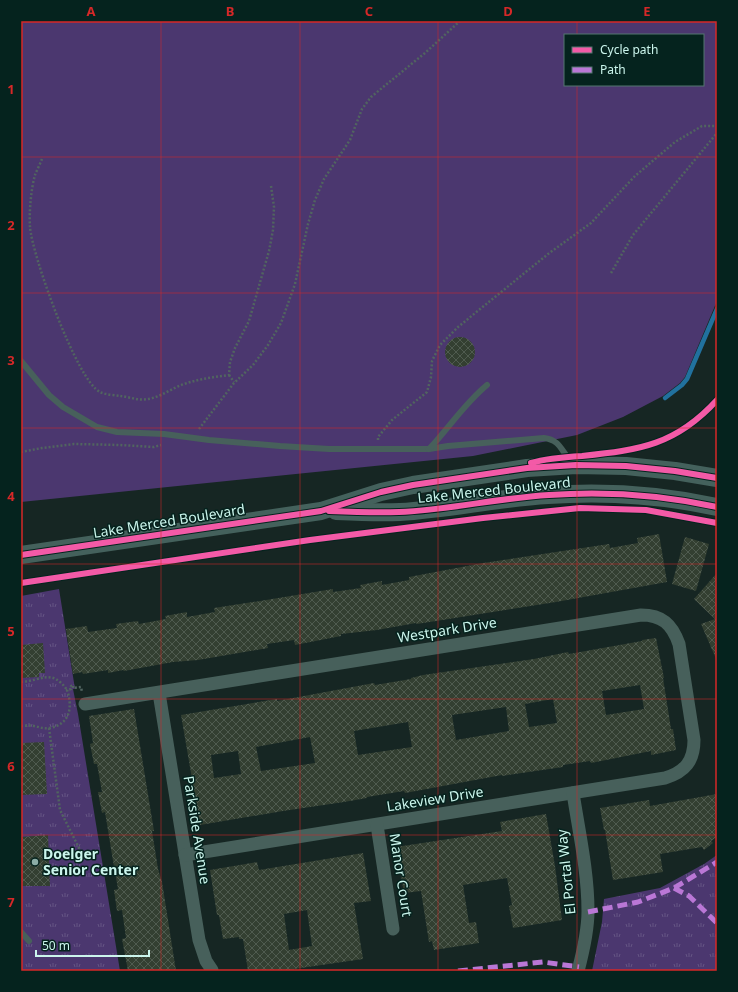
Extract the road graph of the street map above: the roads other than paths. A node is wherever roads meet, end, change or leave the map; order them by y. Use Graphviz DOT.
graph roads {
  1 [pos="21,361"];
  2 [pos="487,385"];
  3 [pos="429,449"];
  4 [pos="576,465"];
  5 [pos="717,478"];
  6 [pos="717,485"];
  7 [pos="714,506"];
  8 [pos="321,511"];
  9 [pos="21,555"];
  10 [pos="159,693"];
  11 [pos="85,704"];
  12 [pos="687,765"];
  13 [pos="573,793"];
  14 [pos="377,825"];
  15 [pos="185,855"];
  16 [pos="393,929"];
  17 [pos="21,932"];
  18 [pos="29,942"];
  19 [pos="212,970"];
  20 [pos="578,971"];
  1 -- 3 [label="lane"];
  2 -- 3 [label="lane"];
  3 -- 4 [label="lane"];
  4 -- 5 [label="main road, Lake Merced Boulevard"];
  4 -- 8 [label="main road, Lake Merced Boulevard"];
  6 -- 7 [label="main road"];
  7 -- 8 [label="main road, Lake Merced Boulevard"];
  8 -- 9 [label="main road, Lake Merced Boulevard"];
  10 -- 11 [label="street, Westpark Drive"];
  10 -- 12 [label="street, Westpark Drive"];
  10 -- 15 [label="street, Parkside Avenue"];
  12 -- 13 [label="street, Lakeview Drive"];
  13 -- 14 [label="street, Lakeview Drive"];
  13 -- 20 [label="street, El Portal Way"];
  14 -- 15 [label="street, Lakeview Drive"];
  14 -- 16 [label="street, Manor Court"];
  15 -- 19 [label="street, Parkside Avenue"];
  17 -- 18 [label="lane"];
}
